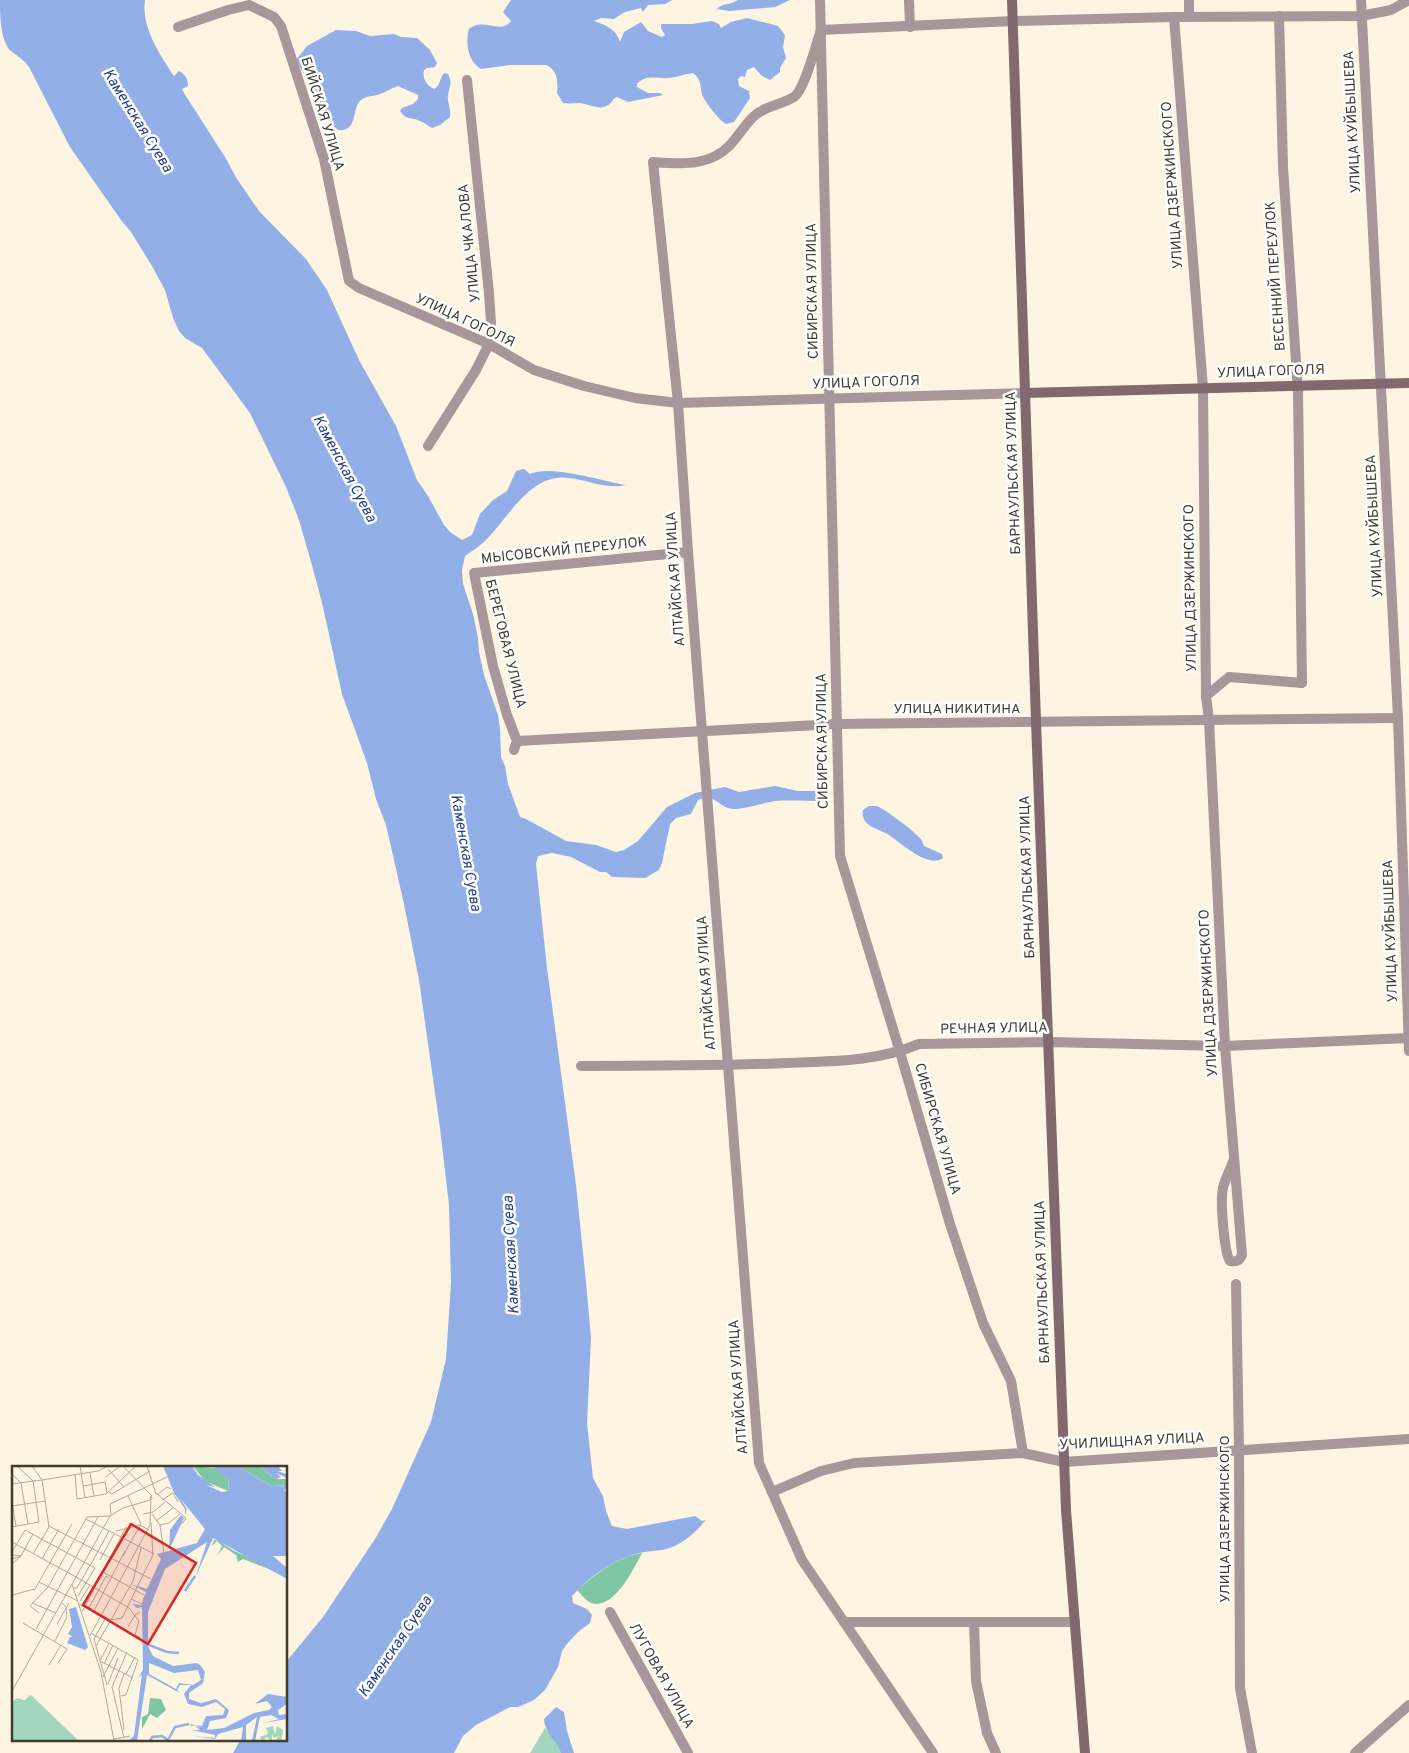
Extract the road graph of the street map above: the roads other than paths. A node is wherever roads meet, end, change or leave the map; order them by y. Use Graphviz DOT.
graph roads {
  1 [pos="820,0"];
  2 [pos="909,0"];
  3 [pos="1012,0"];
  4 [pos="1189,0"];
  5 [pos="1361,0"];
  6 [pos="1409,0"];
  7 [pos="1391,10"];
  8 [pos="1409,11"];
  9 [pos="1279,16"];
  10 [pos="1361,16"];
  11 [pos="1174,17"];
  12 [pos="1189,17"];
  13 [pos="1013,21"];
  14 [pos="178,27"];
  15 [pos="910,27"];
  16 [pos="821,30"];
  17 [pos="467,80"];
  18 [pos="349,281"];
  19 [pos="489,344"];
  20 [pos="1381,383"];
  21 [pos="1409,383"];
  22 [pos="1297,385"];
  23 [pos="1202,388"];
  24 [pos="1025,393"];
  25 [pos="829,398"];
  26 [pos="678,403"];
  27 [pos="428,446"];
  28 [pos="688,552"];
  29 [pos="474,573"];
  30 [pos="1206,696"];
  31 [pos="1398,718"];
  32 [pos="1209,720"];
  33 [pos="1036,722"];
  34 [pos="837,724"];
  35 [pos="702,731"];
  36 [pos="516,745"];
  37 [pos="1409,1038"];
  38 [pos="1048,1042"];
  39 [pos="1225,1046"];
  40 [pos="1409,1051"];
  41 [pos="900,1052"];
  42 [pos="581,1066"];
  43 [pos="728,1066"];
  44 [pos="1234,1159"];
  45 [pos="1236,1284"];
  46 [pos="1409,1440"];
  47 [pos="1239,1451"];
  48 [pos="1023,1453"];
  49 [pos="1064,1462"];
  50 [pos="772,1492"];
  51 [pos="610,1612"];
  52 [pos="844,1622"];
  53 [pos="974,1622"];
  54 [pos="1075,1622"];
  55 [pos="1409,1706"];
  56 [pos="688,1753"];
  57 [pos="933,1753"];
  58 [pos="996,1753"];
  59 [pos="1085,1753"];
  60 [pos="1252,1753"];
  61 [pos="1355,1753"];
  1 -- 16 [label="street, СИБИРСКАЯ УЛИЦА"];
  2 -- 15 [label="street"];
  3 -- 13 [label="street, БАРНАУЛЬСКАЯ УЛИЦА"];
  4 -- 12 [label="street"];
  5 -- 10 [label="street, УЛИЦА КУЙБЫШЕВА"];
  6 -- 7 [label="street"];
  7 -- 8 [label="street"];
  7 -- 10 [label="street"];
  9 -- 10 [label="street"];
  9 -- 12 [label="street"];
  9 -- 22 [label="street, ВЕСЕННИЙ ПЕРЕУЛОК"];
  10 -- 20 [label="street, УЛИЦА КУЙБЫШЕВА"];
  11 -- 12 [label="street"];
  11 -- 13 [label="street"];
  11 -- 23 [label="street, УЛИЦА ДЗЕРЖИНСКОГО"];
  13 -- 15 [label="street"];
  13 -- 24 [label="street, БАРНАУЛЬСКАЯ УЛИЦА"];
  14 -- 18 [label="street, БИЙСКАЯ УЛИЦА"];
  15 -- 16 [label="street"];
  16 -- 25 [label="street, СИБИРСКАЯ УЛИЦА"];
  16 -- 26 [label="street, АЛТАЙСКАЯ УЛИЦА"];
  17 -- 19 [label="street, УЛИЦА ЧКАЛОВА"];
  18 -- 19 [label="street, УЛИЦА ГОГОЛЯ"];
  19 -- 26 [label="street, УЛИЦА ГОГОЛЯ"];
  19 -- 27 [label="street, УЛИЦА ЧКАЛОВА"];
  20 -- 21 [label="street, УЛИЦА ГОГОЛЯ"];
  20 -- 22 [label="street, УЛИЦА ГОГОЛЯ"];
  20 -- 31 [label="street, УЛИЦА КУЙБЫШЕВА"];
  22 -- 23 [label="street, УЛИЦА ГОГОЛЯ"];
  22 -- 30 [label="street, ВЕСЕННИЙ ПЕРЕУЛОК"];
  23 -- 24 [label="street, УЛИЦА ГОГОЛЯ"];
  23 -- 30 [label="street, УЛИЦА ДЗЕРЖИНСКОГО"];
  24 -- 25 [label="street, УЛИЦА ГОГОЛЯ"];
  24 -- 33 [label="street, БАРНАУЛЬСКАЯ УЛИЦА"];
  25 -- 26 [label="street, УЛИЦА ГОГОЛЯ"];
  25 -- 34 [label="street, СИБИРСКАЯ УЛИЦА"];
  26 -- 28 [label="street, АЛТАЙСКАЯ УЛИЦА"];
  28 -- 29 [label="street, МЫСОВСКИЙ ПЕРЕУЛОК"];
  28 -- 35 [label="street, АЛТАЙСКАЯ УЛИЦА"];
  29 -- 36 [label="street, БЕРЕГОВАЯ УЛИЦА"];
  30 -- 32 [label="street, УЛИЦА ДЗЕРЖИНСКОГО"];
  31 -- 32 [label="street, УЛИЦА НИКИТИНА"];
  31 -- 37 [label="street, УЛИЦА КУЙБЫШЕВА"];
  32 -- 33 [label="street, УЛИЦА НИКИТИНА"];
  32 -- 39 [label="street, УЛИЦА ДЗЕРЖИНСКОГО"];
  33 -- 34 [label="street, УЛИЦА НИКИТИНА"];
  33 -- 38 [label="street, БАРНАУЛЬСКАЯ УЛИЦА"];
  34 -- 35 [label="street, УЛИЦА НИКИТИНА"];
  34 -- 41 [label="street, СИБИРСКАЯ УЛИЦА"];
  35 -- 36 [label="street, УЛИЦА НИКИТИНА"];
  35 -- 43 [label="street, АЛТАЙСКАЯ УЛИЦА"];
  37 -- 39 [label="street, РЕЧНАЯ УЛИЦА"];
  37 -- 40 [label="street, УЛИЦА КУЙБЫШЕВА"];
  38 -- 39 [label="street, РЕЧНАЯ УЛИЦА"];
  38 -- 41 [label="street, РЕЧНАЯ УЛИЦА"];
  38 -- 49 [label="street, БАРНАУЛЬСКАЯ УЛИЦА"];
  39 -- 44 [label="street, УЛИЦА ДЗЕРЖИНСКОГО"];
  41 -- 43 [label="street, РЕЧНАЯ УЛИЦА"];
  41 -- 48 [label="street, СИБИРСКАЯ УЛИЦА"];
  42 -- 43 [label="street, РЕЧНАЯ УЛИЦА"];
  43 -- 50 [label="street, АЛТАЙСКАЯ УЛИЦА"];
  44 -- 44 [label="street, УЛИЦА ДЗЕРЖИНСКОГО"];
  45 -- 47 [label="street, УЛИЦА ДЗЕРЖИНСКОГО"];
  46 -- 47 [label="street, УЧИЛИЩНАЯ УЛИЦА"];
  47 -- 49 [label="street, УЧИЛИЩНАЯ УЛИЦА"];
  47 -- 60 [label="street, УЛИЦА ДЗЕРЖИНСКОГО"];
  48 -- 49 [label="street, УЧИЛИЩНАЯ УЛИЦА"];
  48 -- 50 [label="street, УЧИЛИЩНАЯ УЛИЦА"];
  49 -- 54 [label="street, БАРНАУЛЬСКАЯ УЛИЦА"];
  50 -- 52 [label="street, АЛТАЙСКАЯ УЛИЦА"];
  51 -- 56 [label="street, ЛУГОВАЯ УЛИЦА"];
  52 -- 53 [label="street"];
  52 -- 57 [label="street, АЛТАЙСКАЯ УЛИЦА"];
  53 -- 54 [label="street"];
  53 -- 58 [label="street"];
  54 -- 59 [label="street, БАРНАУЛЬСКАЯ УЛИЦА"];
  55 -- 61 [label="street"];
}
